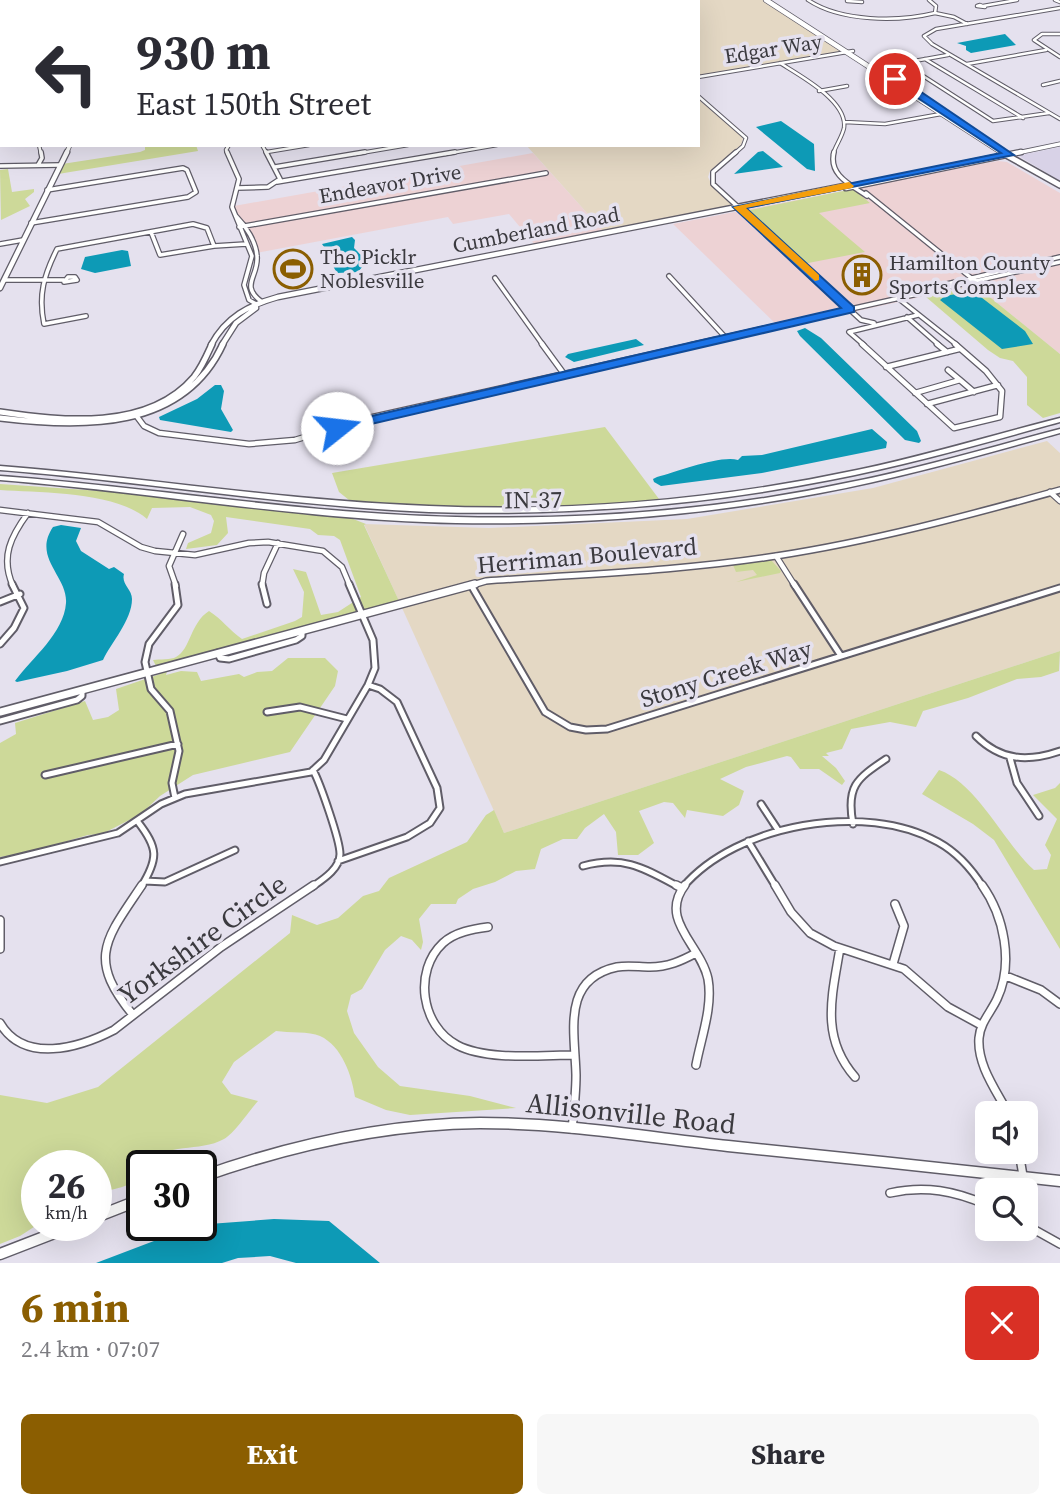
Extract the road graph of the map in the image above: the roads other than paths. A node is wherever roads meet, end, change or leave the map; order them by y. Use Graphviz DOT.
graph roads {
  1 [pos="765,0"];
  2 [pos="774,0"];
  3 [pos="808,0"];
  4 [pos="929,0"];
  5 [pos="1017,0"];
  6 [pos="1055,0"];
  7 [pos="847,1"];
  8 [pos="863,1"];
  9 [pos="1060,2"];
  10 [pos="983,6"];
  11 [pos="1060,8"];
  12 [pos="935,13"];
  13 [pos="967,24"];
  14 [pos="1060,34"];
  15 [pos="1046,50"];
  16 [pos="853,51"];
  17 [pos="845,52"];
  18 [pos="949,54"];
  19 [pos="1060,57"];
  20 [pos="925,59"];
  21 [pos="780,63"];
  22 [pos="966,64"];
  23 [pos="700,77"];
  24 [pos="1060,81"];
  25 [pos="1043,85"];
  26 [pos="847,86"];
  27 [pos="819,91"];
  28 [pos="700,98"];
  29 [pos="1049,113"];
  30 [pos="942,114"];
  31 [pos="1023,118"];
  32 [pos="1060,119"];
  33 [pos="845,122"];
  34 [pos="1060,144"];
  35 [pos="39,147"];
  36 [pos="69,147"];
  37 [pos="228,147"];
  38 [pos="263,147"];
  39 [pos="297,147"];
  40 [pos="389,147"];
  41 [pos="490,147"];
  42 [pos="267,152"];
  43 [pos="1008,154"];
  44 [pos="395,162"];
  45 [pos="60,165"];
  46 [pos="0,166"];
  47 [pos="38,166"];
  48 [pos="275,167"];
  49 [pos="546,173"];
  50 [pos="277,182"];
  51 [pos="852,185"];
  52 [pos="1060,185"];
  53 [pos="237,188"];
  54 [pos="47,190"];
  55 [pos="740,207"];
  56 [pos="31,223"];
  57 [pos="241,226"];
  58 [pos="151,232"];
  59 [pos="23,240"];
  60 [pos="0,244"];
  61 [pos="246,244"];
  62 [pos="214,246"];
  63 [pos="57,249"];
  64 [pos="1060,259"];
  65 [pos="669,276"];
  66 [pos="495,278"];
  67 [pos="973,279"];
  68 [pos="4,280"];
  69 [pos="64,280"];
  70 [pos="41,281"];
  71 [pos="0,288"];
  72 [pos="899,299"];
  73 [pos="258,304"];
  74 [pos="850,309"];
  75 [pos="918,315"];
  76 [pos="86,316"];
  77 [pos="906,317"];
  78 [pos="861,320"];
  79 [pos="876,324"];
  80 [pos="860,328"];
  81 [pos="726,338"];
  82 [pos="959,349"];
  83 [pos="947,352"];
  84 [pos="886,367"];
  85 [pos="948,370"];
  86 [pos="564,374"];
  87 [pos="960,380"];
  88 [pos="998,385"];
  89 [pos="974,392"];
  90 [pos="915,393"];
  91 [pos="927,404"];
  92 [pos="0,412"];
  93 [pos="135,413"];
  94 [pos="0,418"];
  95 [pos="1060,420"];
  96 [pos="1060,431"];
  97 [pos="0,468"];
  98 [pos="0,478"];
  99 [pos="1060,489"];
  100 [pos="1050,492"];
  101 [pos="1060,501"];
  102 [pos="0,510"];
  103 [pos="28,513"];
  104 [pos="183,534"];
  105 [pos="278,543"];
  106 [pos="173,554"];
  107 [pos="3,556"];
  108 [pos="776,556"];
  109 [pos="471,585"];
  110 [pos="1060,588"];
  111 [pos="19,594"];
  112 [pos="0,602"];
  113 [pos="267,604"];
  114 [pos="362,615"];
  115 [pos="0,644"];
  116 [pos="841,656"];
  117 [pos="147,673"];
  118 [pos="368,685"];
  119 [pos="82,690"];
  120 [pos="0,712"];
  121 [pos="267,712"];
  122 [pos="347,719"];
  123 [pos="0,721"];
  124 [pos="976,736"];
  125 [pos="178,744"];
  126 [pos="1060,751"];
  127 [pos="1010,758"];
  128 [pos="886,759"];
  129 [pos="313,770"];
  130 [pos="45,775"];
  131 [pos="174,798"];
  132 [pos="761,804"];
  133 [pos="1039,816"];
  134 [pos="138,822"];
  135 [pos="853,824"];
  136 [pos="778,830"];
  137 [pos="748,841"];
  138 [pos="235,850"];
  139 [pos="338,861"];
  140 [pos="0,862"];
  141 [pos="583,866"];
  142 [pos="145,881"];
  143 [pos="682,888"];
  144 [pos="895,904"];
  145 [pos="0,920"];
  146 [pos="488,927"];
  147 [pos="840,948"];
  148 [pos="0,949"];
  149 [pos="696,953"];
  150 [pos="893,964"];
  151 [pos="1006,976"];
  152 [pos="1060,1004"];
  153 [pos="133,1015"];
  154 [pos="0,1023"];
  155 [pos="981,1025"];
  156 [pos="575,1055"];
  157 [pos="696,1065"];
  158 [pos="855,1077"];
  159 [pos="1002,1101"];
  160 [pos="572,1129"];
  161 [pos="1021,1164"];
  162 [pos="217,1172"];
  163 [pos="1024,1177"];
  164 [pos="1060,1181"];
  165 [pos="890,1193"];
  166 [pos="975,1200"];
  167 [pos="1038,1232"];
  168 [pos="34,1241"];
  169 [pos="1060,1244"];
  170 [pos="0,1254"];
  1 -- 17 [label="main road"];
  2 -- 16 [label="main road"];
  3 -- 12 [label="street"];
  4 -- 12 [label="street"];
  5 -- 10 [label="street"];
  6 -- 9 [label="street"];
  7 -- 8 [label="street"];
  11 -- 13 [label="street"];
  12 -- 13 [label="street"];
  13 -- 18 [label="street"];
  14 -- 15 [label="street"];
  15 -- 19 [label="street"];
  15 -- 22 [label="street"];
  16 -- 17 [label="street, Edgar Way"];
  16 -- 43 [label="main road"];
  17 -- 21 [label="street, Edgar Way"];
  17 -- 30 [label="main road"];
  18 -- 20 [label="street"];
  18 -- 22 [label="street"];
  20 -- 31 [label="street"];
  20 -- 31 [label="street"];
  21 -- 23 [label="street, Edgar Way"];
  21 -- 27 [label="street"];
  22 -- 29 [label="street"];
  24 -- 25 [label="street"];
  26 -- 27 [label="street"];
  27 -- 33 [label="street"];
  28 -- 55 [label="street"];
  29 -- 31 [label="street"];
  29 -- 32 [label="street"];
  30 -- 33 [label="street"];
  30 -- 43 [label="main road"];
  33 -- 51 [label="street"];
  34 -- 43 [label="street, Cumberland Road"];
  35 -- 47 [label="street"];
  36 -- 45 [label="main road"];
  37 -- 53 [label="street"];
  38 -- 42 [label="street"];
  39 -- 42 [label="street"];
  40 -- 44 [label="street"];
  40 -- 48 [label="street"];
  41 -- 44 [label="street"];
  42 -- 48 [label="street"];
  43 -- 51 [label="street, Cumberland Road"];
  43 -- 52 [label="main road"];
  44 -- 50 [label="street"];
  45 -- 47 [label="street"];
  45 -- 54 [label="main road"];
  46 -- 47 [label="street"];
  48 -- 50 [label="street"];
  49 -- 57 [label="street, Endeavor Drive"];
  50 -- 53 [label="street"];
  51 -- 55 [label="street, Cumberland Road"];
  51 -- 67 [label="street"];
  53 -- 57 [label="street"];
  54 -- 56 [label="main road"];
  54 -- 56 [label="street"];
  55 -- 73 [label="street, Cumberland Road"];
  55 -- 74 [label="street"];
  56 -- 59 [label="main road"];
  57 -- 61 [label="street"];
  57 -- 73 [label="street"];
  58 -- 62 [label="street"];
  58 -- 62 [label="street"];
  58 -- 63 [label="street"];
  59 -- 60 [label="street"];
  59 -- 68 [label="main road"];
  61 -- 62 [label="street"];
  61 -- 73 [label="street"];
  63 -- 70 [label="street"];
  64 -- 67 [label="street"];
  65 -- 81 [label="street"];
  66 -- 86 [label="street"];
  67 -- 72 [label="street"];
  68 -- 70 [label="street"];
  68 -- 71 [label="main road"];
  69 -- 70 [label="street"];
  70 -- 76 [label="street"];
  72 -- 74 [label="street"];
  72 -- 75 [label="street"];
  73 -- 93 [label="street, Cumberland Road"];
  74 -- 78 [label="street"];
  74 -- 81 [label="street"];
  75 -- 77 [label="street"];
  75 -- 82 [label="street"];
  77 -- 79 [label="street"];
  77 -- 83 [label="street"];
  78 -- 79 [label="street"];
  78 -- 80 [label="street"];
  79 -- 80 [label="street"];
  80 -- 84 [label="street"];
  81 -- 86 [label="street"];
  82 -- 83 [label="street"];
  82 -- 88 [label="street"];
  83 -- 84 [label="street"];
  84 -- 90 [label="street"];
  85 -- 87 [label="street"];
  86 -- 93 [label="street"];
  87 -- 89 [label="street"];
  87 -- 90 [label="street"];
  88 -- 89 [label="street"];
  88 -- 91 [label="street"];
  89 -- 91 [label="street"];
  90 -- 91 [label="street"];
  92 -- 93 [label="street, Cumberland Road"];
  93 -- 94 [label="street, Cumberland Road"];
  95 -- 97 [label="highway, IN-37"];
  96 -- 98 [label="highway, IN-37"];
  99 -- 100 [label="street, Herriman Boulevard"];
  100 -- 101 [label="street"];
  100 -- 108 [label="street, Herriman Boulevard"];
  102 -- 103 [label="street"];
  103 -- 106 [label="street"];
  103 -- 107 [label="street"];
  104 -- 106 [label="street"];
  105 -- 106 [label="street"];
  105 -- 113 [label="street"];
  105 -- 114 [label="street"];
  106 -- 117 [label="street"];
  107 -- 111 [label="street"];
  108 -- 109 [label="street, Herriman Boulevard"];
  108 -- 116 [label="street"];
  109 -- 114 [label="street, Herriman Boulevard"];
  109 -- 116 [label="street, Stony Creek Way"];
  110 -- 116 [label="street, Stony Creek Way"];
  111 -- 112 [label="street"];
  111 -- 115 [label="street"];
  114 -- 117 [label="street, Herriman Boulevard"];
  114 -- 118 [label="street"];
  117 -- 119 [label="street, Herriman Boulevard"];
  117 -- 125 [label="street"];
  118 -- 122 [label="street"];
  118 -- 139 [label="street"];
  119 -- 120 [label="street, Herriman Boulevard"];
  119 -- 123 [label="street"];
  121 -- 122 [label="street"];
  122 -- 129 [label="street"];
  124 -- 127 [label="street"];
  125 -- 130 [label="street"];
  125 -- 131 [label="street"];
  126 -- 127 [label="street"];
  127 -- 133 [label="street"];
  128 -- 135 [label="street"];
  129 -- 131 [label="street"];
  129 -- 139 [label="street"];
  131 -- 134 [label="street"];
  132 -- 136 [label="street"];
  134 -- 140 [label="street"];
  134 -- 142 [label="street"];
  135 -- 136 [label="street"];
  135 -- 151 [label="street"];
  136 -- 137 [label="street"];
  137 -- 143 [label="street"];
  137 -- 147 [label="street"];
  138 -- 142 [label="street"];
  139 -- 153 [label="street, Yorkshire Circle"];
  141 -- 143 [label="street"];
  142 -- 153 [label="street"];
  143 -- 149 [label="street"];
  144 -- 150 [label="street"];
  145 -- 148 [label="street"];
  146 -- 156 [label="street"];
  147 -- 150 [label="street"];
  147 -- 158 [label="street"];
  149 -- 156 [label="street"];
  149 -- 157 [label="street"];
  150 -- 155 [label="street"];
  151 -- 152 [label="street"];
  151 -- 155 [label="street"];
  153 -- 154 [label="street, Yorkshire Circle"];
  155 -- 159 [label="street"];
  156 -- 160 [label="street"];
  160 -- 162 [label="main road, Allisonville Road"];
  160 -- 163 [label="main road, Allisonville Road"];
  161 -- 163 [label="street"];
  163 -- 164 [label="main road, Allisonville Road"];
  165 -- 166 [label="street"];
  167 -- 169 [label="street"];
  168 -- 170 [label="main road"];
}
